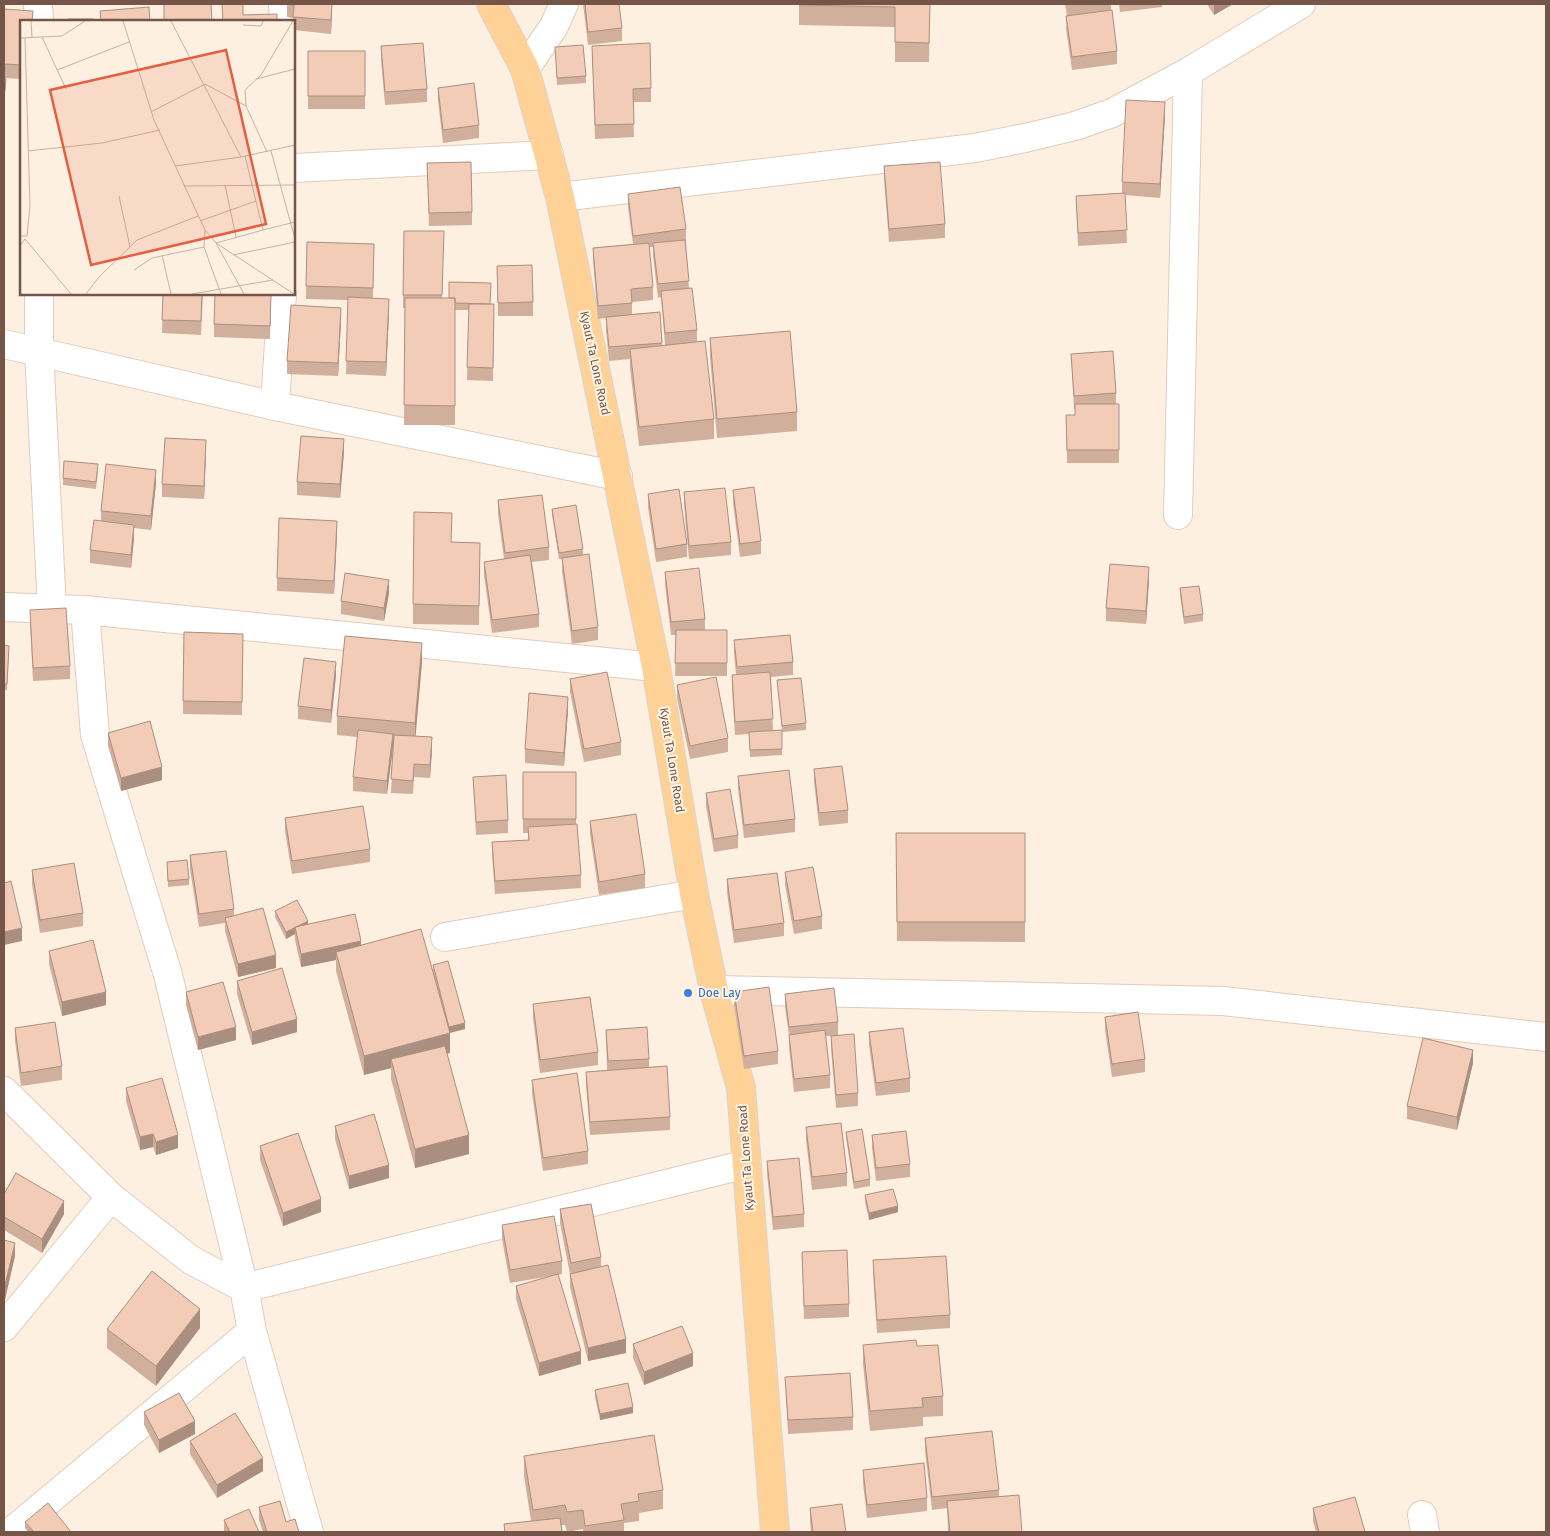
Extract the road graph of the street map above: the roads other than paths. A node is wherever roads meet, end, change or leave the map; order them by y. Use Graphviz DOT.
graph roads {
  1 [pos="38,4"];
  2 [pos="284,4"];
  3 [pos="491,4"];
  4 [pos="564,4"];
  5 [pos="1302,4"];
  6 [pos="38,20"];
  7 [pos="284,20"];
  8 [pos="525,69"];
  9 [pos="1188,72"];
  10 [pos="549,155"];
  11 [pos="295,168"];
  12 [pos="560,197"];
  13 [pos="39,295"];
  14 [pos="282,295"];
  15 [pos="4,344"];
  16 [pos="39,351"];
  17 [pos="276,406"];
  18 [pos="618,476"];
  19 [pos="1178,515"];
  20 [pos="4,607"];
  21 [pos="52,609"];
  22 [pos="85,610"];
  23 [pos="656,667"];
  24 [pos="694,894"];
  25 [pos="445,937"];
  26 [pos="714,990"];
  27 [pos="1546,1037"];
  28 [pos="4,1091"];
  29 [pos="747,1164"];
  30 [pos="111,1197"];
  31 [pos="244,1288"];
  32 [pos="4,1327"];
  33 [pos="252,1331"];
  34 [pos="11,1532"];
  35 [pos="309,1532"];
  36 [pos="775,1532"];
  1 -- 6 [label="street"];
  2 -- 7 [label="street"];
  3 -- 8 [label="main road, Kyaut Ta Lone Road"];
  4 -- 8 [label="street"];
  5 -- 9 [label="street"];
  8 -- 10 [label="main road, Kyaut Ta Lone Road"];
  9 -- 12 [label="street"];
  9 -- 19 [label="street"];
  10 -- 11 [label="street"];
  10 -- 12 [label="main road, Kyaut Ta Lone Road"];
  12 -- 18 [label="main road, Kyaut Ta Lone Road"];
  13 -- 16 [label="street"];
  14 -- 17 [label="street"];
  15 -- 16 [label="street"];
  16 -- 17 [label="street"];
  16 -- 21 [label="street"];
  17 -- 18 [label="street"];
  18 -- 23 [label="main road, Kyaut Ta Lone Road"];
  20 -- 21 [label="street"];
  21 -- 22 [label="street"];
  22 -- 23 [label="street"];
  22 -- 31 [label="street"];
  23 -- 24 [label="main road, Kyaut Ta Lone Road"];
  24 -- 25 [label="street"];
  24 -- 26 [label="main road, Kyaut Ta Lone Road"];
  26 -- 27 [label="street"];
  26 -- 29 [label="main road, Kyaut Ta Lone Road"];
  28 -- 30 [label="street"];
  29 -- 31 [label="street"];
  29 -- 36 [label="main road, Kyaut Ta Lone Road"];
  30 -- 31 [label="street"];
  30 -- 32 [label="street"];
  31 -- 33 [label="street"];
  33 -- 34 [label="street"];
  33 -- 35 [label="street"];
}
